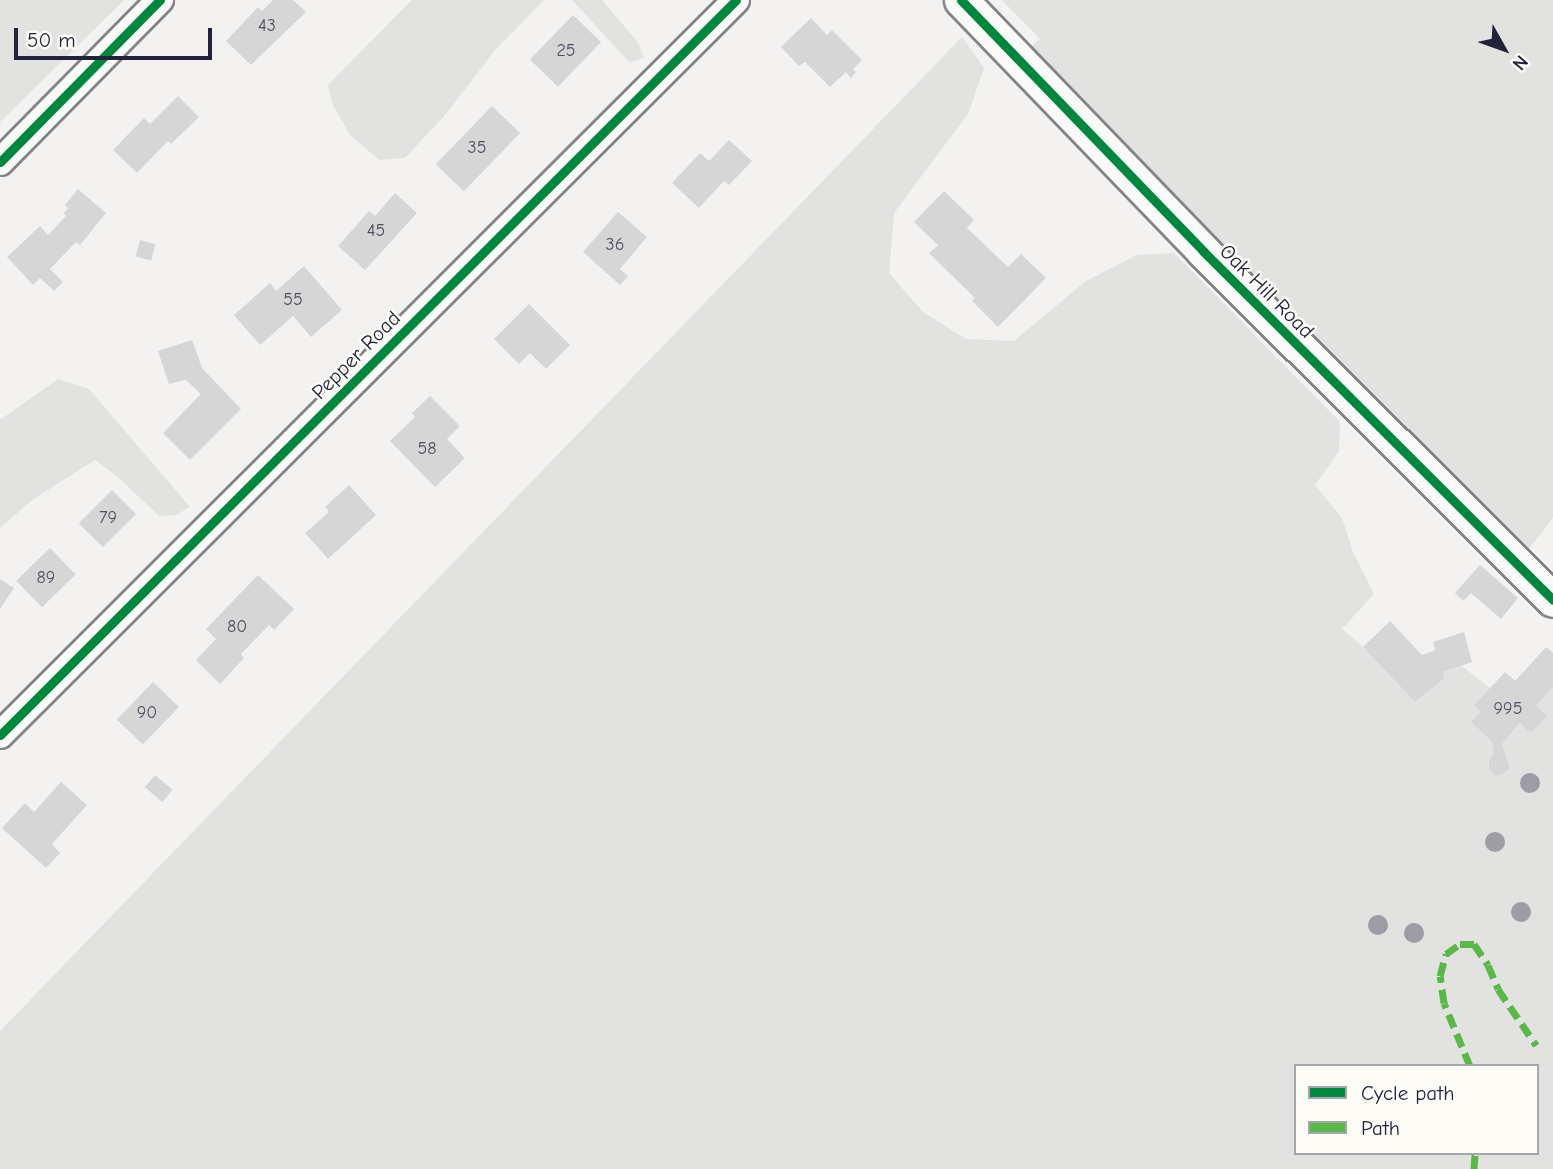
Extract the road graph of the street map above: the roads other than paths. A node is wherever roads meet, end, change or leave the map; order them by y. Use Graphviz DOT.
graph roads {
  1 [pos="160,0"];
  2 [pos="736,0"];
  3 [pos="961,0"];
  4 [pos="0,162"];
  5 [pos="1553,600"];
  6 [pos="0,735"];
  1 -- 4 [label="street"];
  2 -- 6 [label="street, Pepper Road"];
  3 -- 5 [label="street, Oak Hill Road"];
}
